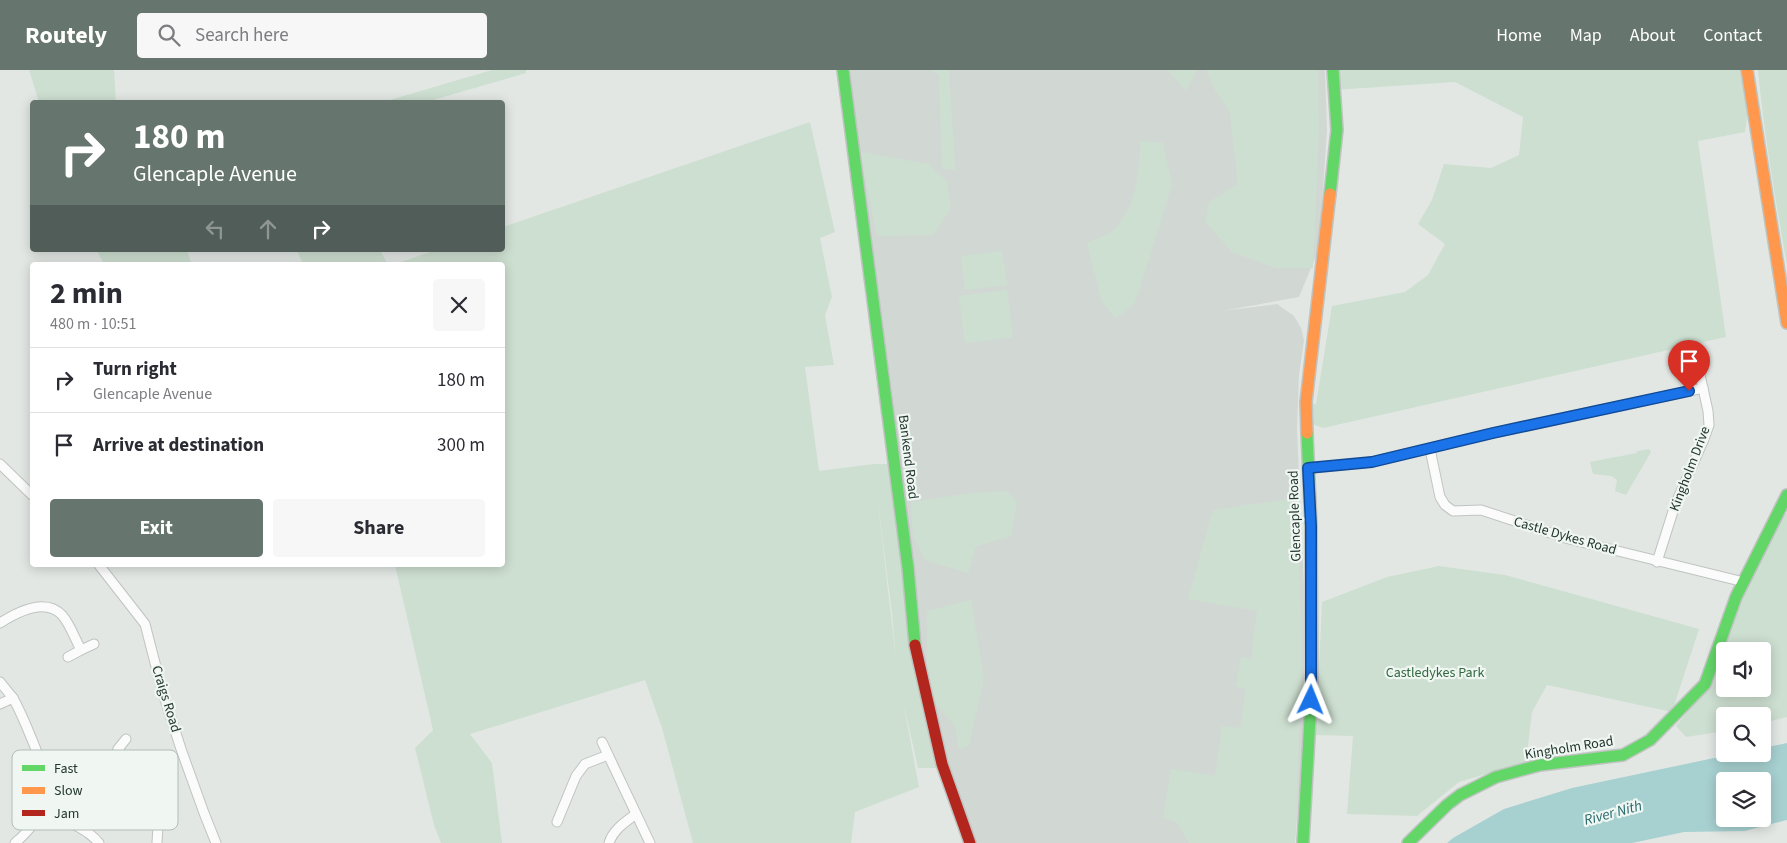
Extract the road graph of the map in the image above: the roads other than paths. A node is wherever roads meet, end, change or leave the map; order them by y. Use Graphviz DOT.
graph roads {
  1 [pos="843,70"];
  2 [pos="1333,70"];
  3 [pos="1747,70"];
  4 [pos="1787,323"];
  5 [pos="1700,375"];
  6 [pos="1703,388"];
  7 [pos="1430,449"];
  8 [pos="0,464"];
  9 [pos="1308,468"];
  10 [pos="30,493"];
  11 [pos="1787,495"];
  12 [pos="1657,562"];
  13 [pos="101,567"];
  14 [pos="1744,582"];
  15 [pos="1,620"];
  16 [pos="94,644"];
  17 [pos="81,650"];
  18 [pos="68,657"];
  19 [pos="0,682"];
  20 [pos="13,698"];
  21 [pos="0,704"];
  22 [pos="126,739"];
  23 [pos="602,742"];
  24 [pos="36,750"];
  25 [pos="119,750"];
  26 [pos="608,755"];
  27 [pos="636,814"];
  28 [pos="557,822"];
  29 [pos="28,830"];
  30 [pos="83,830"];
  31 [pos="158,830"];
  32 [pos="15,843"];
  33 [pos="99,843"];
  34 [pos="157,843"];
  35 [pos="216,843"];
  36 [pos="609,843"];
  37 [pos="650,843"];
  38 [pos="970,843"];
  39 [pos="1303,843"];
  40 [pos="1408,843"];
  1 -- 38 [label="main road, Bankend Road"];
  2 -- 9 [label="main road, Glencaple Road"];
  3 -- 4 [label="main road"];
  5 -- 6 [label="street, Kingholm Drive"];
  6 -- 7 [label="street"];
  6 -- 12 [label="street, Kingholm Drive"];
  7 -- 9 [label="street"];
  7 -- 12 [label="street, Castle Dykes Road"];
  8 -- 10 [label="street"];
  9 -- 39 [label="main road, Glencaple Road"];
  11 -- 14 [label="main road, Kingholm Road"];
  12 -- 14 [label="street, Castle Dykes Road"];
  13 -- 35 [label="street, Craigs Road"];
  14 -- 40 [label="main road, Kingholm Road"];
  15 -- 17 [label="street"];
  16 -- 17 [label="street"];
  17 -- 18 [label="street"];
  19 -- 20 [label="street"];
  20 -- 21 [label="street"];
  20 -- 24 [label="street"];
  22 -- 25 [label="street"];
  23 -- 26 [label="street"];
  26 -- 27 [label="street"];
  26 -- 28 [label="street"];
  27 -- 36 [label="street"];
  27 -- 37 [label="street"];
  29 -- 32 [label="street"];
  30 -- 33 [label="street"];
  31 -- 34 [label="street"];
}
